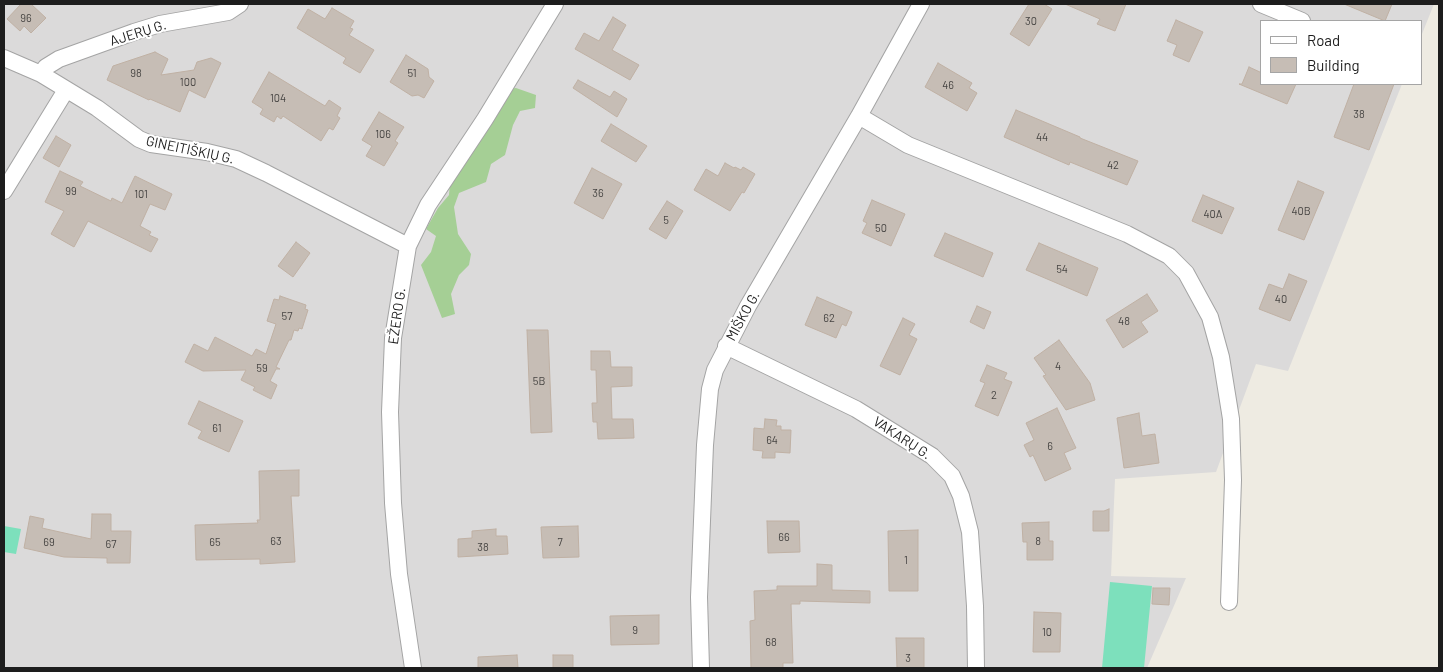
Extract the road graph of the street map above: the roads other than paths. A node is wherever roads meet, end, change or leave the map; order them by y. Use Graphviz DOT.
graph roads {
  1 [pos="240,4"];
  2 [pos="555,4"];
  3 [pos="921,4"];
  4 [pos="1261,4"];
  5 [pos="1300,20"];
  6 [pos="4,58"];
  7 [pos="41,74"];
  8 [pos="66,90"];
  9 [pos="859,116"];
  10 [pos="4,191"];
  11 [pos="408,246"];
  12 [pos="726,346"];
  13 [pos="1229,602"];
  14 [pos="413,668"];
  15 [pos="702,668"];
  16 [pos="976,668"];
  1 -- 7 [label="street, AJERŲ G."];
  2 -- 11 [label="street, EŽERO G."];
  3 -- 9 [label="street, MIŠKO G."];
  4 -- 5 [label="street"];
  6 -- 7 [label="street, GINEITIŠKIŲ G."];
  7 -- 8 [label="street, GINEITIŠKIŲ G."];
  8 -- 10 [label="street"];
  8 -- 11 [label="street, GINEITIŠKIŲ G."];
  9 -- 12 [label="street, MIŠKO G."];
  9 -- 13 [label="street"];
  11 -- 14 [label="street, EŽERO G."];
  12 -- 15 [label="street, MIŠKO G."];
  12 -- 16 [label="street, VAKARŲ G."];
}
